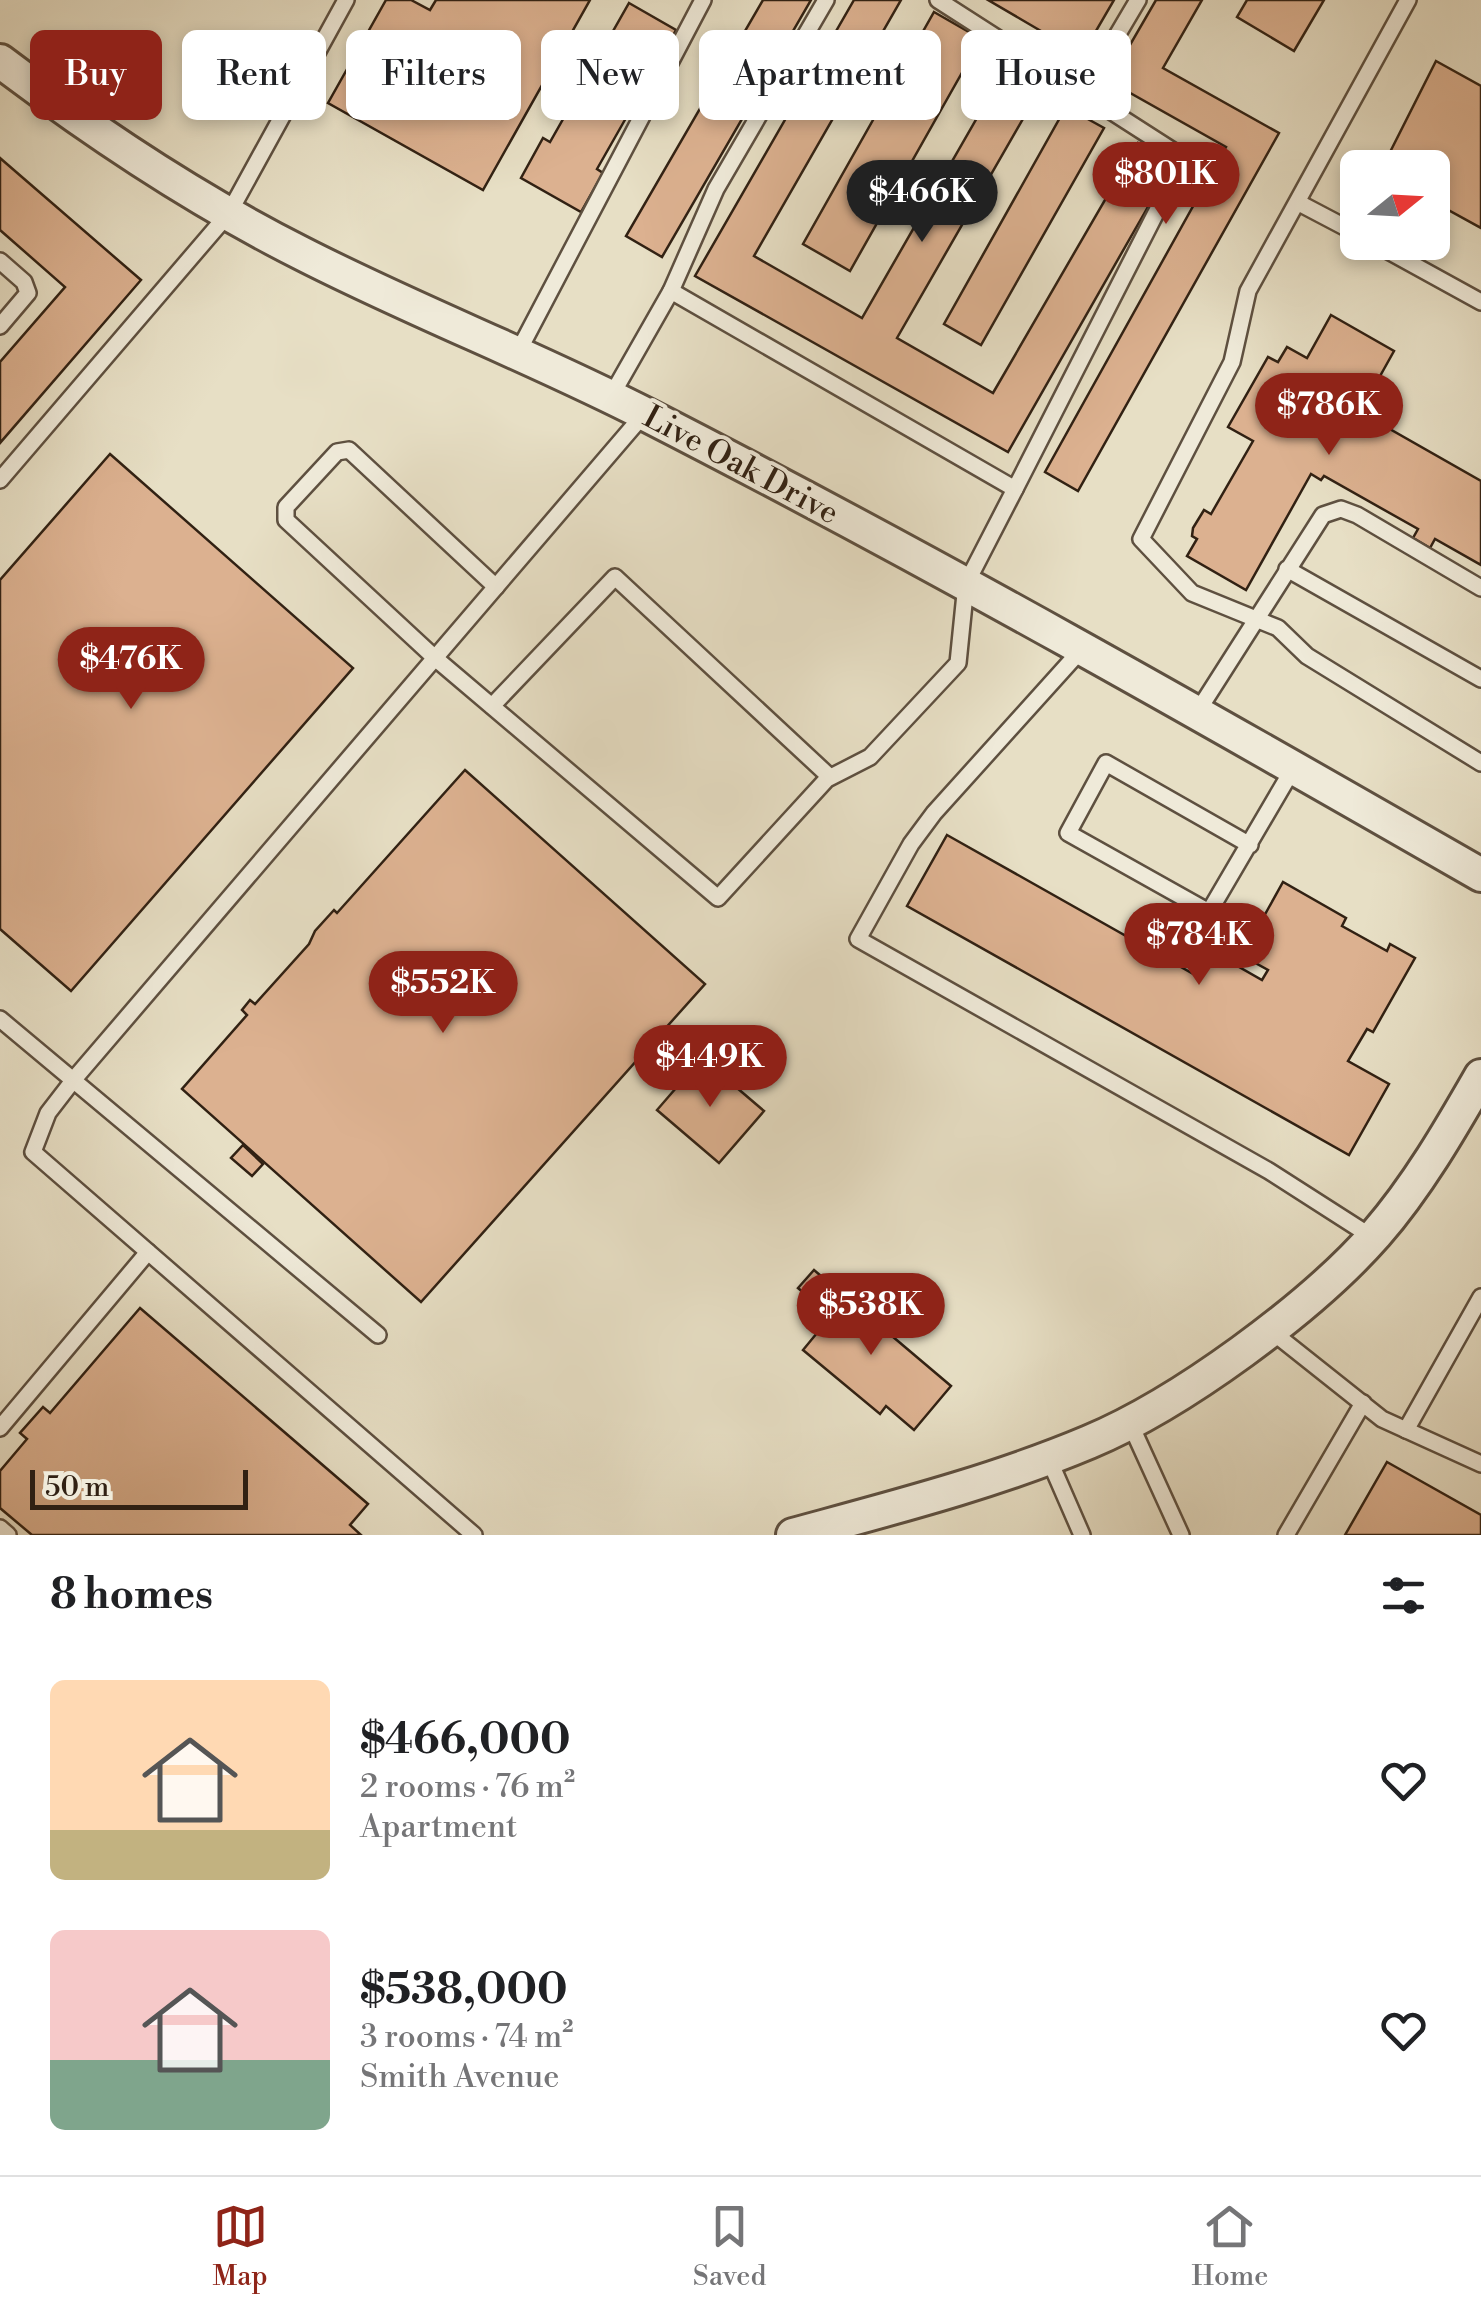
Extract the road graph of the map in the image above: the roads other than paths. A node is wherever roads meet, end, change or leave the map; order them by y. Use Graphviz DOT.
graph roads {
  1 [pos="346,0"];
  2 [pos="703,0"];
  3 [pos="826,0"];
  4 [pos="938,0"];
  5 [pos="1138,0"];
  6 [pos="1408,0"];
  7 [pos="985,30"];
  8 [pos="1121,30"];
  9 [pos="0,61"];
  10 [pos="1126,120"];
  11 [pos="1299,202"];
  12 [pos="228,214"];
  13 [pos="1340,224"];
  14 [pos="0,260"];
  15 [pos="1405,260"];
  16 [pos="671,291"];
  17 [pos="1481,302"];
  18 [pos="0,326"];
  19 [pos="516,354"];
  20 [pos="610,398"];
  21 [pos="644,414"];
  22 [pos="0,480"];
  23 [pos="1015,488"];
  24 [pos="1287,568"];
  25 [pos="966,584"];
  26 [pos="496,587"];
  27 [pos="1481,588"];
  28 [pos="1254,618"];
  29 [pos="1081,650"];
  30 [pos="435,658"];
  31 [pos="1481,679"];
  32 [pos="492,706"];
  33 [pos="1196,714"];
  34 [pos="1481,762"];
  35 [pos="1294,767"];
  36 [pos="830,777"];
  37 [pos="1250,845"];
  38 [pos="1481,875"];
  39 [pos="2,1024"];
  40 [pos="1481,1076"];
  41 [pos="75,1078"];
  42 [pos="1372,1237"];
  43 [pos="148,1252"];
  44 [pos="1481,1297"];
  45 [pos="1270,1330"];
  46 [pos="378,1335"];
  47 [pos="1363,1403"];
  48 [pos="1130,1422"];
  49 [pos="0,1428"];
  50 [pos="1406,1430"];
  51 [pos="1048,1457"];
  52 [pos="1481,1464"];
  53 [pos="0,1528"];
  54 [pos="468,1533"];
  55 [pos="8,1535"];
  56 [pos="793,1535"];
  57 [pos="1082,1535"];
  58 [pos="1181,1535"];
  59 [pos="1286,1535"];
  1 -- 12 [label="lane"];
  2 -- 19 [label="lane"];
  3 -- 16 [label="lane"];
  4 -- 7 [label="lane"];
  5 -- 8 [label="lane"];
  6 -- 11 [label="lane"];
  9 -- 12 [label="street, Live Oak Drive"];
  10 -- 23 [label="lane"];
  11 -- 13 [label="lane"];
  11 -- 28 [label="lane"];
  12 -- 19 [label="street, Live Oak Drive"];
  12 -- 22 [label="lane"];
  14 -- 18 [label="lane"];
  15 -- 17 [label="lane"];
  16 -- 20 [label="lane"];
  16 -- 23 [label="lane"];
  19 -- 20 [label="street, Live Oak Drive"];
  20 -- 21 [label="street, Live Oak Drive"];
  21 -- 25 [label="street, Live Oak Drive"];
  21 -- 26 [label="lane"];
  23 -- 25 [label="lane"];
  24 -- 27 [label="lane"];
  24 -- 28 [label="lane"];
  24 -- 31 [label="lane"];
  25 -- 29 [label="street, Live Oak Drive"];
  25 -- 36 [label="lane"];
  26 -- 30 [label="lane"];
  26 -- 30 [label="lane"];
  28 -- 33 [label="lane"];
  28 -- 34 [label="lane"];
  29 -- 33 [label="street, Live Oak Drive"];
  29 -- 42 [label="lane"];
  30 -- 32 [label="lane"];
  30 -- 41 [label="lane"];
  32 -- 36 [label="lane"];
  32 -- 36 [label="lane"];
  33 -- 35 [label="street, Live Oak Drive"];
  35 -- 37 [label="lane"];
  35 -- 38 [label="street, Live Oak Drive"];
  37 -- 37 [label="lane"];
  39 -- 41 [label="lane"];
  40 -- 42 [label="street"];
  41 -- 43 [label="lane"];
  41 -- 46 [label="lane"];
  42 -- 45 [label="street"];
  43 -- 49 [label="lane"];
  43 -- 54 [label="lane"];
  44 -- 50 [label="lane"];
  45 -- 47 [label="lane"];
  45 -- 48 [label="street"];
  47 -- 50 [label="lane"];
  47 -- 59 [label="lane"];
  48 -- 51 [label="street"];
  48 -- 58 [label="lane"];
  50 -- 52 [label="lane"];
  51 -- 56 [label="street"];
  51 -- 57 [label="lane"];
  53 -- 55 [label="lane"];
}
